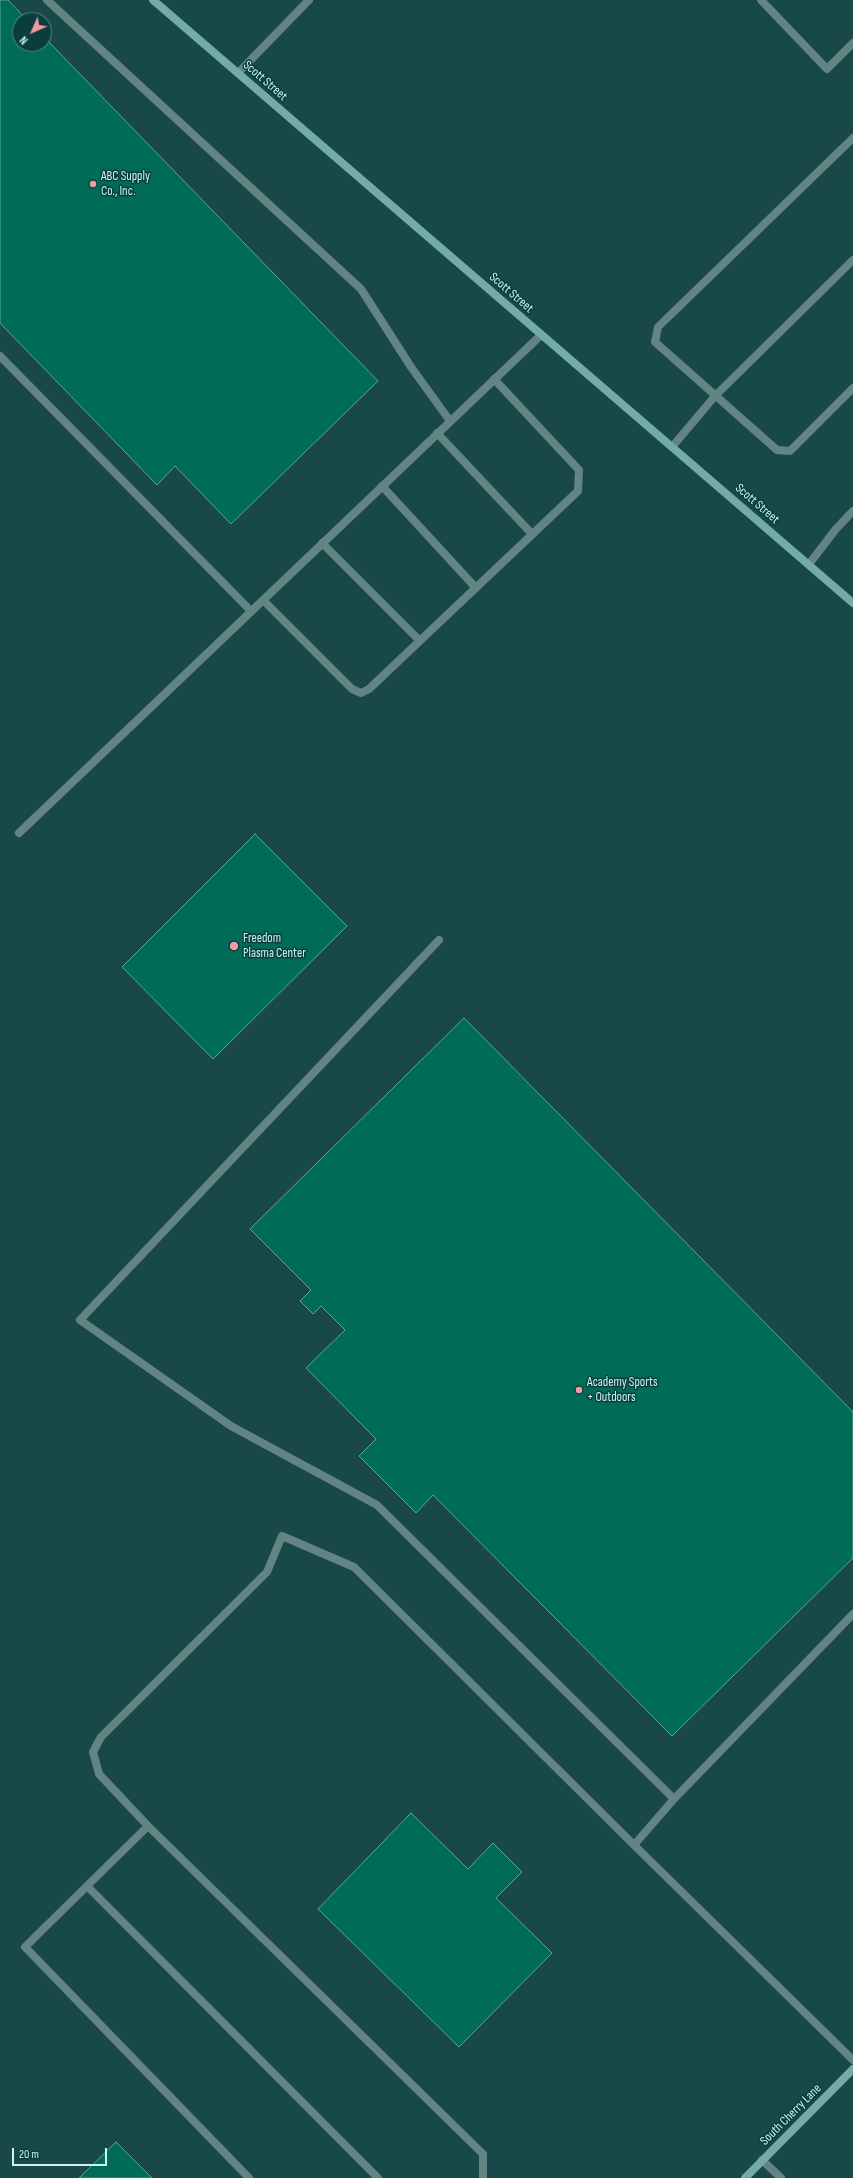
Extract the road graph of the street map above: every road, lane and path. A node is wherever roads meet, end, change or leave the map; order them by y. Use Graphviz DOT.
graph roads {
  1 [pos="47,0"];
  2 [pos="153,0"];
  3 [pos="309,0"];
  4 [pos="761,0"];
  5 [pos="852,45"];
  6 [pos="238,73"];
  7 [pos="853,138"];
  8 [pos="853,260"];
  9 [pos="541,334"];
  10 [pos="0,356"];
  11 [pos="494,378"];
  12 [pos="853,388"];
  13 [pos="715,396"];
  14 [pos="450,421"];
  15 [pos="437,433"];
  16 [pos="672,447"];
  17 [pos="382,486"];
  18 [pos="853,511"];
  19 [pos="532,534"];
  20 [pos="322,543"];
  21 [pos="809,564"];
  22 [pos="476,588"];
  23 [pos="263,600"];
  24 [pos="853,603"];
  25 [pos="251,611"];
  26 [pos="420,641"];
  27 [pos="19,833"];
  28 [pos="439,940"];
  29 [pos="853,1614"];
  30 [pos="674,1799"];
  31 [pos="148,1826"];
  32 [pos="634,1846"];
  33 [pos="87,1886"];
  34 [pos="853,2060"];
  35 [pos="853,2069"];
  36 [pos="762,2160"];
  37 [pos="249,2178"];
  38 [pos="378,2178"];
  39 [pos="483,2178"];
  40 [pos="745,2178"];
  41 [pos="781,2178"];
  1 -- 14 [label="street"];
  2 -- 6 [label="street, Scott Street"];
  3 -- 6 [label="street"];
  4 -- 5 [label="street"];
  6 -- 9 [label="street, Scott Street"];
  7 -- 13 [label="street"];
  8 -- 13 [label="street"];
  9 -- 11 [label="street"];
  9 -- 16 [label="street, Scott Street"];
  10 -- 25 [label="street"];
  11 -- 14 [label="street"];
  11 -- 19 [label="street"];
  12 -- 13 [label="street"];
  13 -- 16 [label="street"];
  14 -- 15 [label="street"];
  15 -- 17 [label="street"];
  15 -- 19 [label="street"];
  16 -- 21 [label="street, Scott Street"];
  17 -- 20 [label="street"];
  17 -- 22 [label="street"];
  18 -- 21 [label="street"];
  19 -- 22 [label="street"];
  20 -- 23 [label="street"];
  20 -- 26 [label="street"];
  21 -- 24 [label="street, Scott Street"];
  22 -- 26 [label="street"];
  23 -- 25 [label="street"];
  23 -- 26 [label="street"];
  25 -- 27 [label="street"];
  28 -- 30 [label="street"];
  29 -- 30 [label="street"];
  30 -- 32 [label="street"];
  31 -- 32 [label="street"];
  31 -- 33 [label="street"];
  31 -- 39 [label="street"];
  32 -- 34 [label="street"];
  33 -- 37 [label="street"];
  33 -- 38 [label="street"];
  35 -- 36 [label="street, South Cherry Lane"];
  36 -- 40 [label="street, South Cherry Lane"];
  36 -- 41 [label="street"];
}
